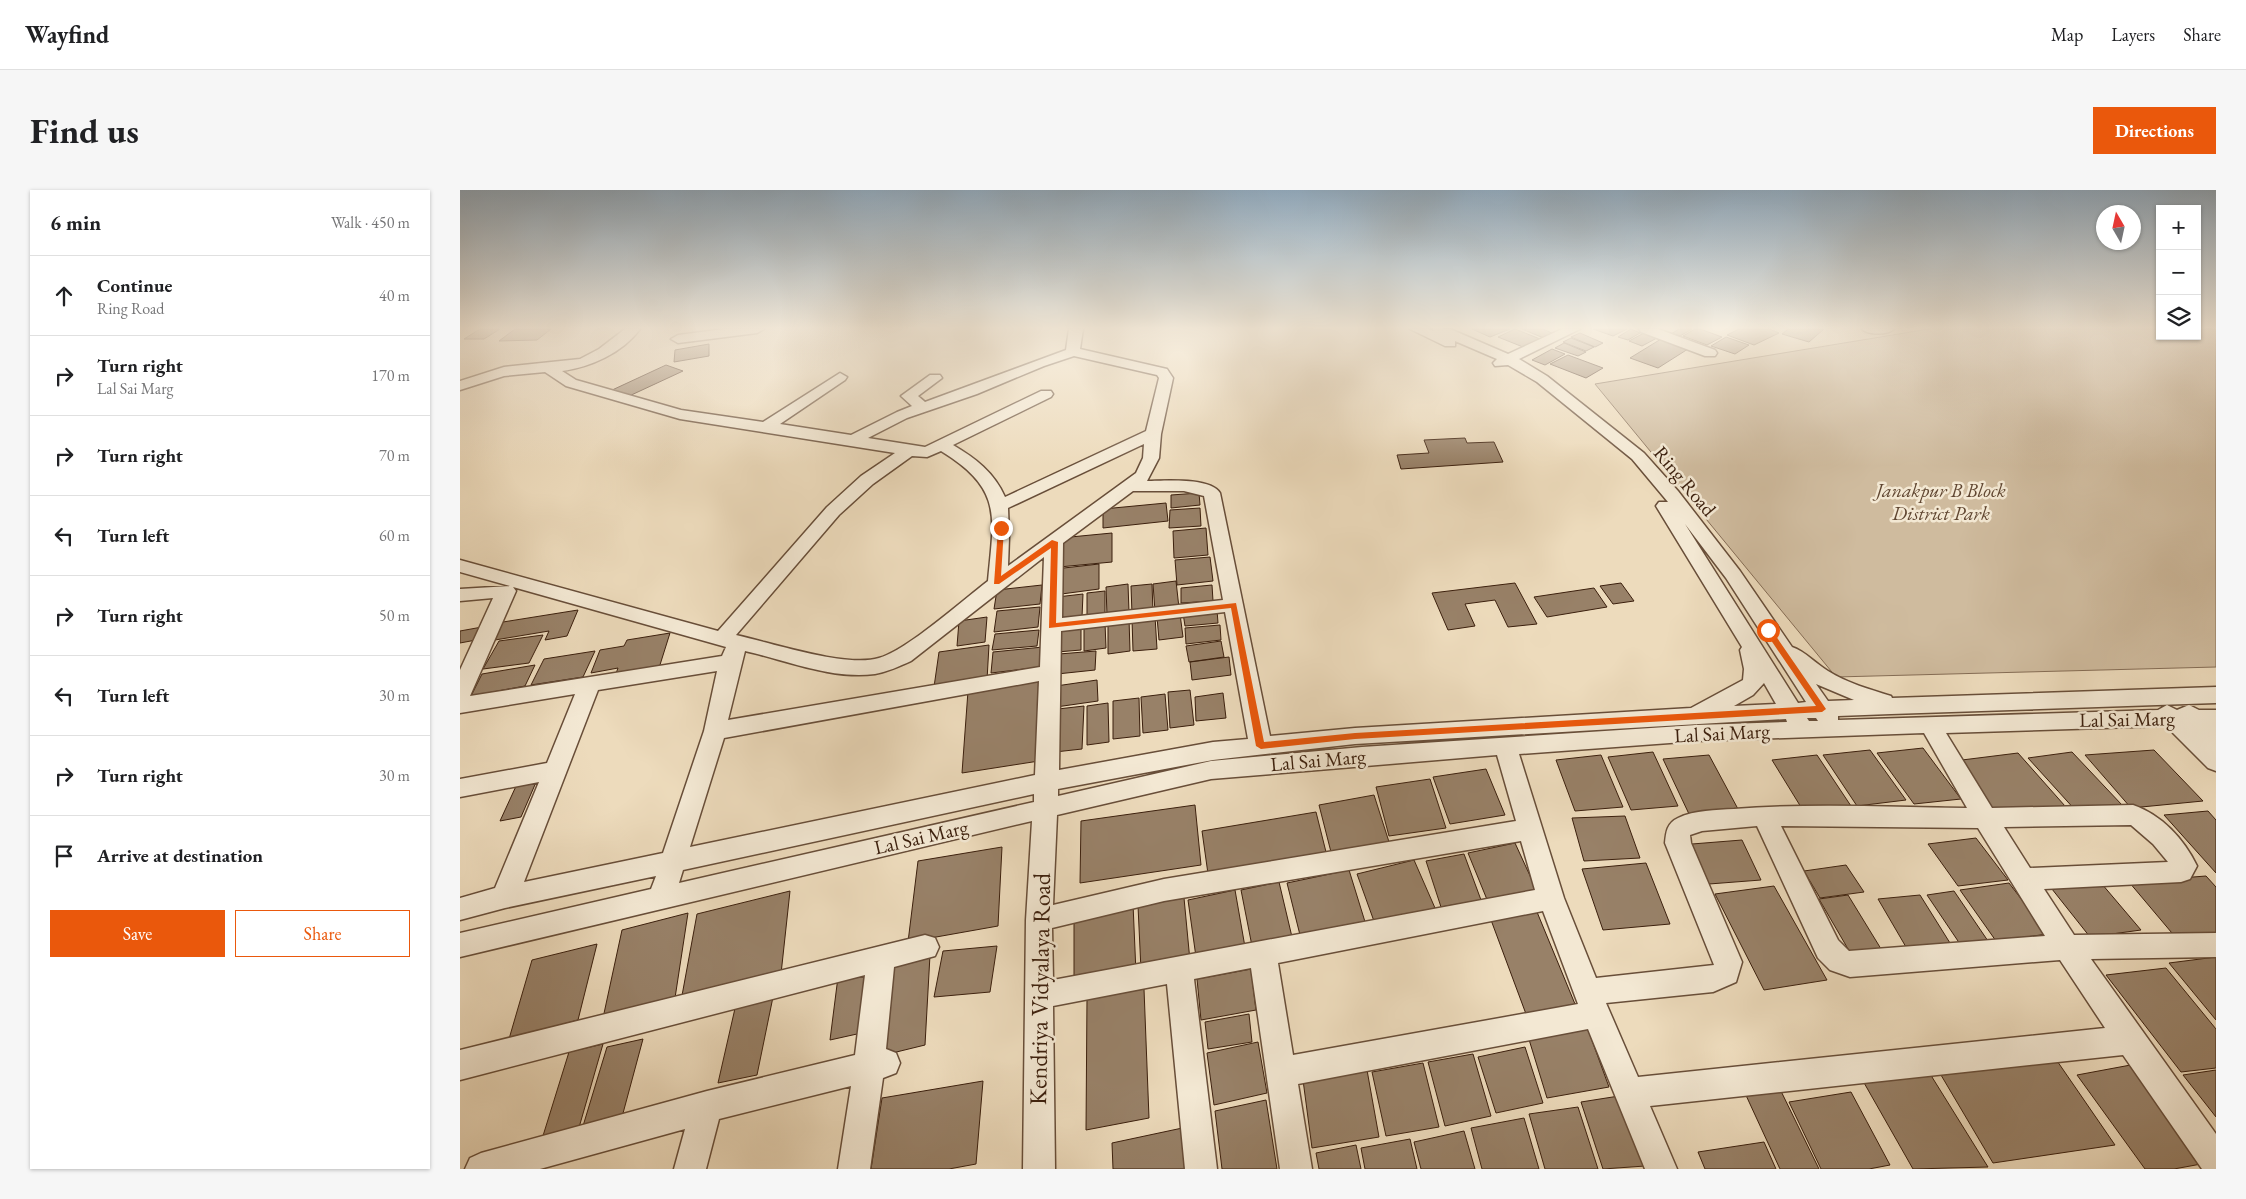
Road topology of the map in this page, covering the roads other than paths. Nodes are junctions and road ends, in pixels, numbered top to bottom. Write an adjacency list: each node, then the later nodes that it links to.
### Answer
1 (493, 375): 8 (street)
2 (560, 375): 11 (street)
3 (1011, 375): 10 (street)
4 (1164, 375): 12 (street)
5 (1532, 375): 17 (street, Ring Road)
6 (840, 377): 11 (street)
7 (935, 378): 10 (street)
8 (460, 386)
9 (1046, 394): 14 (street)
10 (924, 408): 13 (street)
11 (764, 428): 13 (street)
12 (1154, 434): 16 (street); 18 (street)
13 (853, 440): 15 (street)
14 (942, 445): 15 (street); 18 (street)
15 (909, 452): 28 (street)
16 (1131, 486): 19 (street); 24 (street)
17 (1667, 498): 26 (street, Ring Road); 27 (street, Ring Road)
18 (1001, 505): 21 (street)
19 (1054, 542): 21 (street); 25 (street, Kendriya Vidyalaya Road)
20 (460, 566): 22 (street)
21 (997, 583): 28 (street)
22 (512, 587): 23 (street); 28 (street); 31 (street)
23 (460, 595)
24 (1234, 605): 25 (street); 44 (street)
25 (1052, 626): 29 (street, Kendriya Vidyalaya Road)
26 (1768, 630): 35 (street, Ring Road); 36 (street)
27 (1747, 638): 37 (street); 40 (street, Ring Road)
28 (730, 648): 30 (street); 42 (street)
29 (1051, 672): 42 (street); 48 (street, Kendriya Vidyalaya Road)
30 (590, 684): 34 (street); 47 (street)
31 (460, 694)
32 (2216, 695): 33 (street, Lal Sai Marg)
33 (2164, 696): 36 (street, Lal Sai Marg); 38 (street); 39 (street)
34 (460, 705)
35 (1822, 709): 36 (street, Lal Sai Marg); 40 (street, Lal Sai Marg); 41 (street, Ring Road)
36 (1925, 715): 38 (street, Lal Sai Marg); 41 (street, Lal Sai Marg); 52 (street)
37 (1691, 716): 40 (street, Lal Sai Marg); 44 (street, Lal Sai Marg)
38 (2170, 718): 39 (street, Lal Sai Marg); 46 (street)
39 (2205, 718): 43 (street)
40 (1797, 720): 41 (street, Lal Sai Marg); 45 (street, Lal Sai Marg)
41 (1834, 729)
42 (715, 731): 54 (street)
43 (2216, 740)
44 (1261, 746): 48 (street, Lal Sai Marg)
45 (1506, 747): 50 (street, Lal Sai Marg); 53 (street)
46 (2216, 762)
47 (555, 770): 49 (street); 57 (street)
48 (1047, 782): 50 (street, Kendriya Vidyalaya Road); 54 (street, Lal Sai Marg)
49 (460, 788)
50 (1044, 809): 56 (street, Lal Sai Marg); 60 (street, Kendriya Vidyalaya Road)
51 (1764, 816): 52 (street); 64 (street); 69 (street)
52 (1985, 818): 55 (street); 55 (street)
53 (1531, 830): 58 (street); 60 (street)
54 (673, 861): 56 (street); 57 (street, Lal Sai Marg)
55 (2022, 879): 64 (street)
56 (662, 896): 61 (street, Lal Sai Marg)
57 (506, 897): 59 (street, Lal Sai Marg)
58 (1551, 898): 65 (street); 69 (street)
59 (460, 909)
60 (1039, 920): 68 (street, Kendriya Vidyalaya Road)
61 (460, 944)
62 (2216, 945): 64 (street)
63 (925, 947): 66 (street)
64 (2066, 947): 70 (street)
65 (1262, 952): 67 (street); 73 (street)
66 (881, 958): 71 (street); 72 (street)
67 (1179, 968): 68 (street); 82 (street)
68 (1039, 996): 81 (street, Kendriya Vidyalaya Road)
69 (1592, 1003): 73 (street); 74 (street)
70 (2128, 1040): 74 (street); 76 (street)
71 (460, 1065)
72 (877, 1065): 75 (street); 80 (street)
73 (1283, 1072): 83 (street)
74 (1630, 1093): 84 (street)
75 (707, 1107): 77 (street); 79 (street)
76 (2216, 1161)
77 (510, 1165): 78 (street)
78 (481, 1169)
79 (690, 1169)
80 (854, 1169)
81 (1039, 1169)
82 (1200, 1169)
83 (1296, 1169)
84 (1661, 1169)

